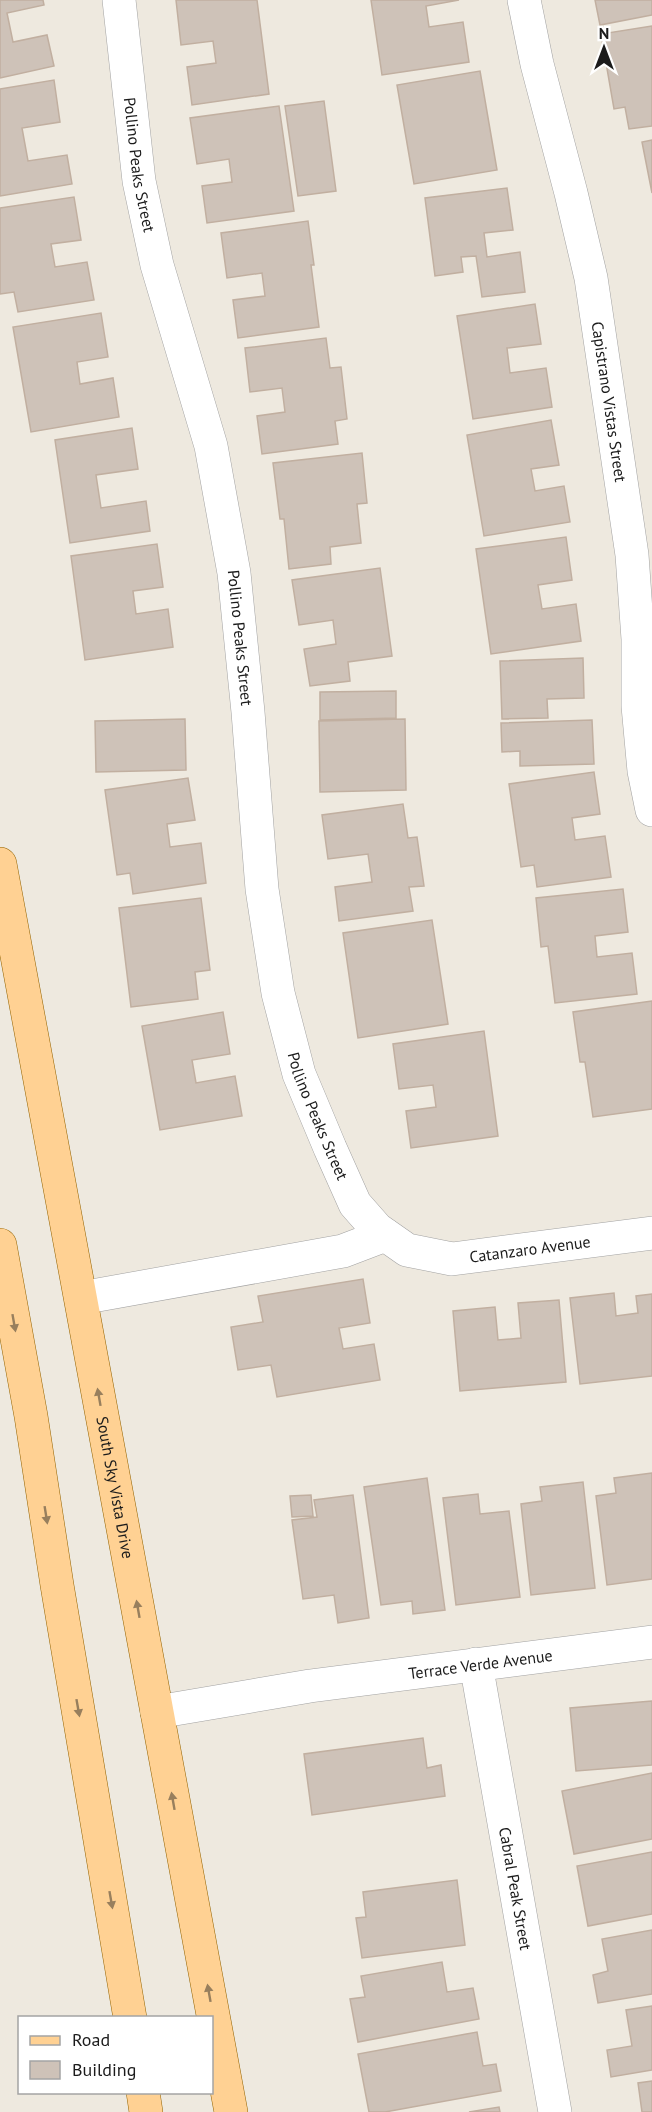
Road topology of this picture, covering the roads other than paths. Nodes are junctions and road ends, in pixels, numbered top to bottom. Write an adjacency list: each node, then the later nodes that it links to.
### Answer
1 (119, 0): 6 (street, Pollino Peaks Street)
2 (524, 0): 3 (street, Capistrano Vistas Street)
3 (652, 810)
4 (0, 864): 8 (main road, South Sky Vista Drive)
5 (652, 1233): 6 (street, Catanzaro Avenue)
6 (396, 1242): 8 (street)
7 (0, 1245): 12 (main road, one-way to 12)
8 (81, 1298): 11 (main road, South Sky Vista Drive, one-way to 8)
9 (652, 1642): 10 (street, Terrace Verde Avenue)
10 (476, 1664): 11 (street, Terrace Verde Avenue); 16 (street, Cabral Peak Street)
11 (157, 1712): 15 (main road, South Sky Vista Drive, one-way to 11)
12 (130, 2016)
13 (143, 2094): 14 (main road)
14 (147, 2112)
15 (231, 2112)
16 (555, 2112)

